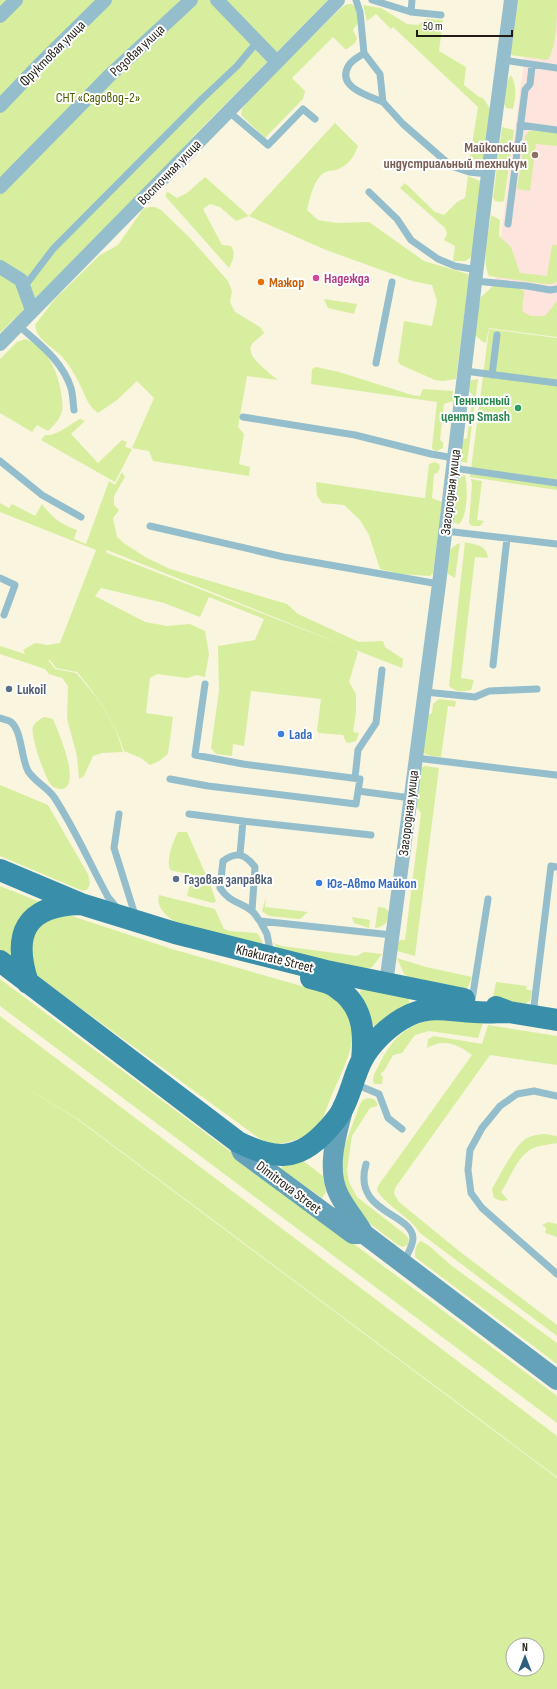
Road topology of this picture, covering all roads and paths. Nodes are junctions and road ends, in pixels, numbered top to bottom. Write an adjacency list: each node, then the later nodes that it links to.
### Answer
1 (16, 0): 12 (street)
2 (105, 0): 20 (street, Фруктовая улица)
3 (191, 0): 26 (street, Розовая улица)
4 (217, 0): 13 (street)
5 (338, 0): 16 (street, Восточная улица)
6 (356, 0): 14 (lane)
7 (372, 0): 10 (lane)
8 (412, 0): 10 (lane)
9 (511, 0): 15 (street, Загородная улица)
10 (411, 12): 11 (lane)
11 (441, 15)
12 (0, 16)
13 (257, 42): 16 (street); 31 (lane)
14 (364, 53): 19 (lane); 19 (lane)
15 (503, 60): 17 (lane); 25 (street, Загородная улица)
16 (277, 62): 21 (street, Восточная улица)
17 (532, 66): 18 (lane); 23 (lane)
18 (557, 68)
19 (383, 102): 25 (lane)
20 (0, 106)
21 (228, 111): 22 (lane); 34 (street, Восточная улица)
22 (315, 119)
23 (520, 125): 24 (lane); 28 (lane)
24 (557, 130)
25 (488, 174): 30 (street, Загородная улица)
26 (0, 187)
27 (369, 192): 30 (lane)
28 (508, 224)
29 (0, 267): 31 (street)
30 (476, 276): 33 (lane); 39 (street, Загородная улица)
31 (20, 280): 34 (street)
32 (392, 282): 38 (lane)
33 (557, 289)
34 (32, 310): 35 (street, Восточная улица)
35 (18, 325): 37 (street, Восточная улица); 42 (lane)
36 (497, 335): 40 (lane)
37 (0, 344)
38 (376, 363)
39 (465, 371): 40 (lane); 45 (street, Загородная улица)
40 (492, 374): 41 (lane)
41 (557, 383)
42 (74, 410)
43 (243, 417): 45 (lane)
44 (0, 462): 47 (lane)
45 (454, 463): 46 (lane); 49 (street, Загородная улица)
46 (557, 482)
47 (81, 517)
48 (150, 526): 53 (lane)
49 (445, 531): 50 (lane); 53 (street, Загородная улица)
50 (507, 538): 51 (lane); 55 (lane)
51 (557, 544)
52 (0, 578): 54 (lane)
53 (439, 584): 59 (street, Загородная улица)
54 (4, 615)
55 (493, 665)
56 (382, 670): 63 (lane)
57 (205, 684): 63 (lane)
58 (537, 689): 59 (lane)
59 (424, 692): 61 (street, Загородная улица)
60 (0, 718): 77 (lane)
61 (416, 758): 62 (lane); 66 (street, Загородная улица)
62 (556, 775)
63 (355, 778): 65 (lane)
64 (170, 779): 65 (lane)
65 (358, 791): 66 (lane)
66 (410, 798): 79 (street, Загородная улица)
67 (119, 814): 77 (lane)
68 (189, 814): 69 (lane)
69 (243, 821): 70 (lane); 71 (lane)
70 (371, 835)
71 (240, 854): 76 (lane); 76 (lane)
72 (557, 867): 86 (lane)
73 (0, 870): 75 (main road, Khakurate Street)
74 (488, 898): 84 (lane)
75 (81, 904): 77 (main road, Khakurate Street); 82 (main road)
76 (252, 910): 78 (lane)
77 (131, 920): 80 (main road, Khakurate Street)
78 (260, 921): 79 (lane); 80 (lane)
79 (392, 935): 83 (street, Загородная улица)
80 (274, 958): 83 (main road, Khakurate Street); 88 (main road)
81 (0, 961): 82 (main road, Dimitrova Street)
82 (28, 983): 93 (main road, Dimitrova Street)
83 (386, 984): 84 (main road, Khakurate Street)
84 (472, 1000): 85 (main road, Khakurate Street)
85 (509, 1012): 86 (main road, Khakurate Street); 88 (main road)
86 (532, 1016): 87 (main road, Khakurate Street)
87 (557, 1020)
88 (362, 1060): 89 (main road)
89 (353, 1083): 91 (main road); 92 (lane)
90 (557, 1096): 97 (lane)
91 (343, 1109): 93 (main road); 95 (main road)
92 (402, 1129)
93 (238, 1142): 95 (main road, Dimitrova Street)
94 (366, 1164): 96 (lane)
95 (364, 1234): 96 (main road, Dimitrova Street)
96 (403, 1264): 98 (main road, Dimitrova Street)
97 (557, 1274)
98 (557, 1380)

